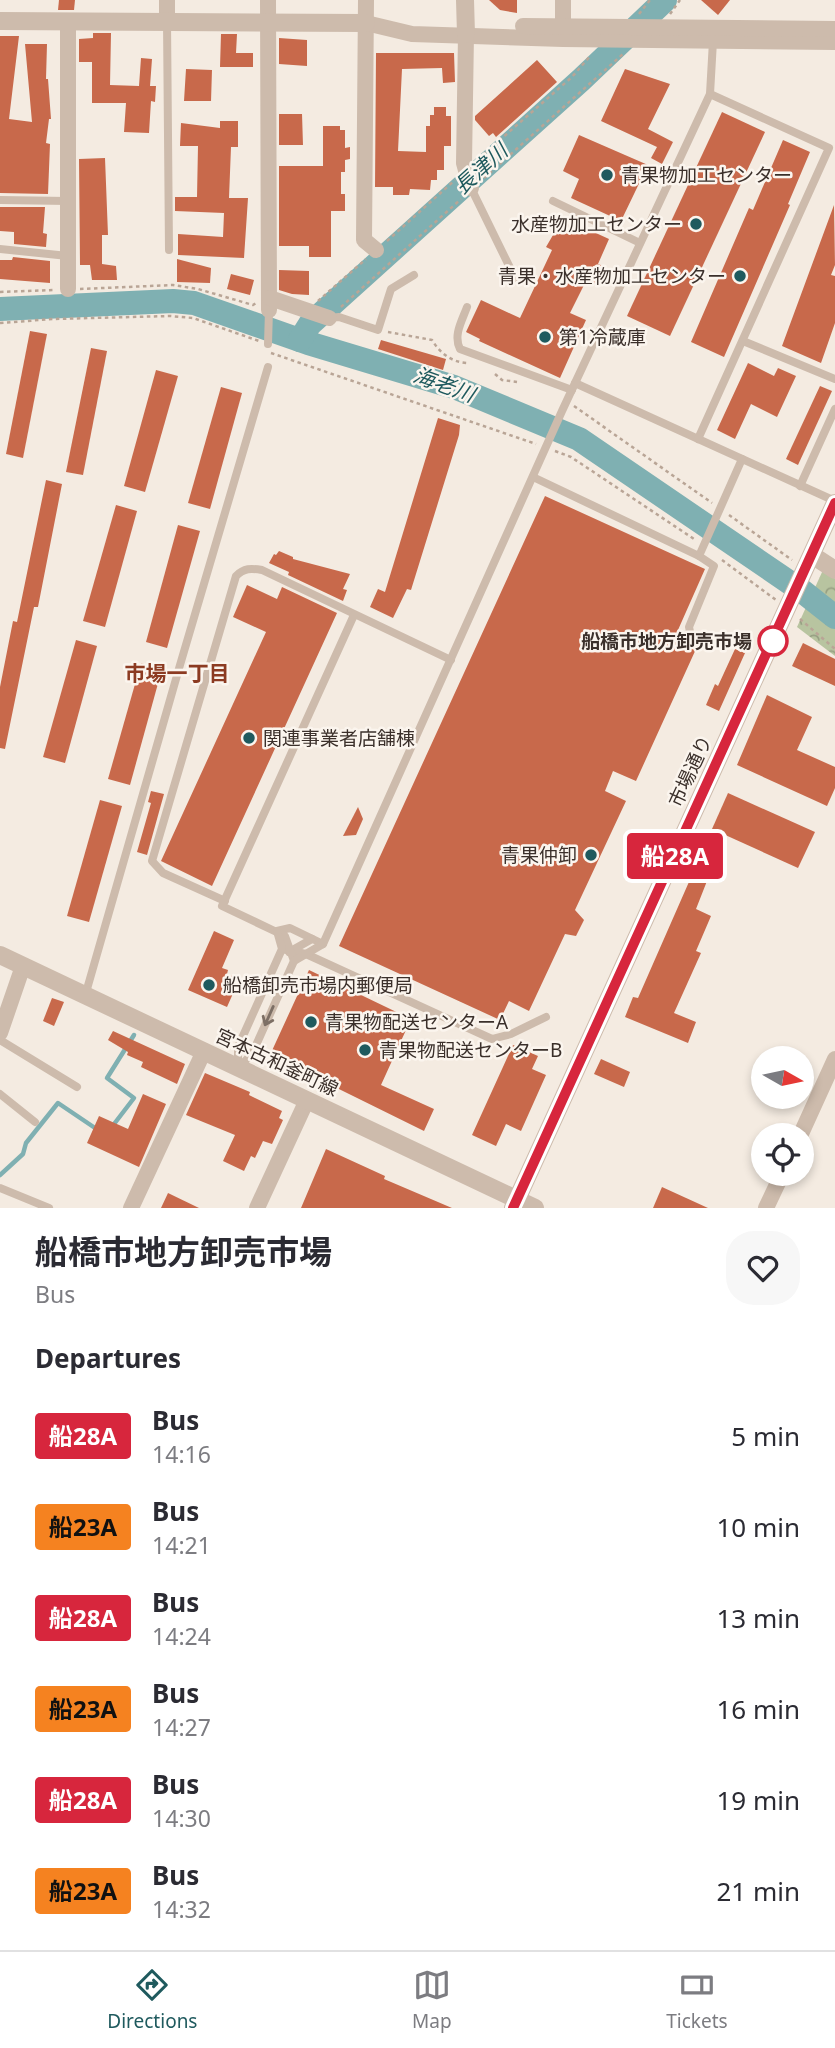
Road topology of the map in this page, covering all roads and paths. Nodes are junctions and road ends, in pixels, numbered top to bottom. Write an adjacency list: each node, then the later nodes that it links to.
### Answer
1 (167, 0): 10 (street)
2 (268, 0): 11 (street)
3 (366, 0): 12 (street)
4 (465, 0): 14 (street)
5 (563, 0): 13 (street)
6 (650, 0): 15 (path)
7 (680, 0): 16 (path)
8 (0, 21): 9 (street)
9 (68, 21): 10 (street); 24 (street)
10 (167, 21): 11 (street); 28 (lane)
11 (268, 21): 12 (street); 35 (street)
12 (366, 23): 14 (street); 29 (street)
13 (563, 27): 14 (street); 15 (street)
14 (466, 29): 15 (street); 22 (street)
15 (624, 29): 16 (street)
16 (658, 29): 17 (street); 18 (street)
17 (835, 29)
18 (713, 41): 19 (street); 20 (lane)
19 (835, 42)
20 (710, 94): 21 (lane); 26 (lane)
21 (832, 149): 40 (lane)
22 (469, 181): 32 (lane)
23 (0, 200): 24 (lane)
24 (68, 201): 30 (street)
25 (553, 201): 26 (lane)
26 (640, 243): 47 (lane)
27 (0, 249): 30 (lane)
28 (169, 250)
29 (376, 250)
30 (68, 256): 33 (street)
31 (414, 275): 37 (lane)
32 (514, 278)
33 (68, 289): 34 (path); 35 (path)
34 (0, 292)
35 (270, 304): 37 (street); 41 (lane)
36 (467, 307): 47 (lane)
37 (322, 317)
38 (0, 323): 41 (path)
39 (382, 334): 42 (path)
40 (743, 341): 45 (lane); 50 (lane)
41 (268, 344)
42 (470, 363)
43 (268, 367): 73 (lane)
44 (489, 368): 46 (path)
45 (835, 379)
46 (526, 383)
47 (574, 386): 48 (lane); 50 (lane)
48 (567, 401): 52 (lane); 55 (path)
49 (835, 409): 53 (lane)
50 (698, 439): 51 (lane)
51 (742, 459): 53 (lane); 55 (lane)
52 (533, 477): 56 (lane); 63 (lane)
53 (800, 486): 54 (lane)
54 (835, 502): 57 (street, 市場通り)
55 (719, 512): 56 (lane); 57 (path)
56 (699, 556): 61 (lane)
57 (807, 567): 58 (street); 59 (street, 市場通り)
58 (835, 570)
59 (789, 605): 62 (path); 87 (street, 市場通り)
60 (354, 615): 63 (lane); 64 (lane); 64 (lane)
61 (691, 636)
62 (835, 649)
63 (451, 660): 67 (lane)
64 (225, 901): 65 (lane)
65 (277, 931): 66 (lane); 68 (lane)
66 (312, 939): 67 (lane); 68 (lane)
67 (323, 944): 69 (lane)
68 (287, 950): 69 (lane); 71 (lane); 79 (lane)
69 (306, 954): 71 (lane); 74 (lane)
70 (0, 955): 72 (street, 宮本古和釜町線)
71 (294, 961): 79 (lane, one-way to 79)
72 (23, 966): 73 (street, 宮本古和釜町線); 75 (street)
73 (85, 996): 77 (street, 宮本古和釜町線)
74 (546, 1017)
75 (0, 1033)
76 (0, 1040): 80 (lane)
77 (204, 1051): 79 (street, 宮本古和釜町線); 89 (street)
78 (835, 1059): 84 (street)
79 (238, 1067): 82 (street, 宮本古和釜町線)
80 (77, 1087)
81 (0, 1094): 83 (lane)
82 (307, 1100): 87 (street, 宮本古和釜町線); 90 (street)
83 (35, 1122)
84 (806, 1123)
85 (776, 1186): 92 (street)
86 (0, 1188): 88 (lane)
87 (515, 1204): 91 (street, 宮本古和釜町線)
88 (49, 1208)
89 (131, 1208)
90 (257, 1208)
91 (535, 1208)
92 (766, 1208)

